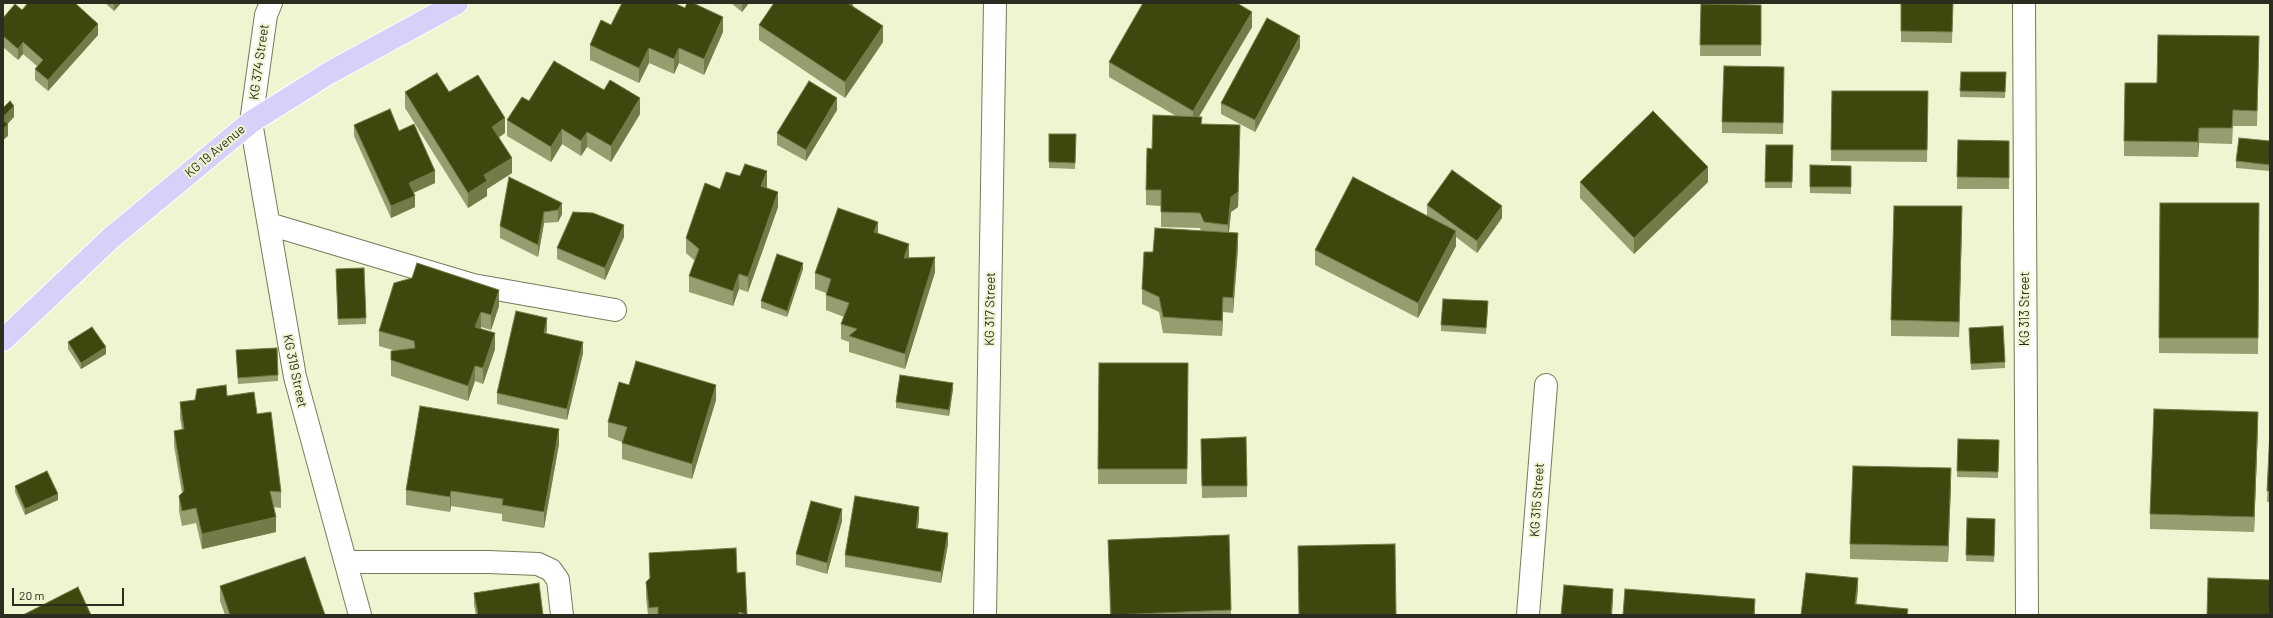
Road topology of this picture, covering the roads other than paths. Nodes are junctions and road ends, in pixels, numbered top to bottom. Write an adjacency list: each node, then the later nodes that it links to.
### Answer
1 (271, 3): 5 (street, KG 374 Street)
2 (457, 3): 5 (main road, KG 19 Avenue)
3 (995, 3): 13 (street, KG 317 Street)
4 (2024, 3): 15 (street, KG 313 Street)
5 (251, 122): 6 (street, KG 319 Street); 8 (main road, KG 19 Avenue)
6 (269, 224): 7 (street); 10 (street, KG 319 Street)
7 (615, 310)
8 (3, 340)
9 (1546, 385): 14 (street, KG 315 Street)
10 (346, 562): 11 (street, KG 319 Street); 12 (street)
11 (360, 615)
12 (562, 615)
13 (984, 615)
14 (1528, 615)
15 (2027, 615)

